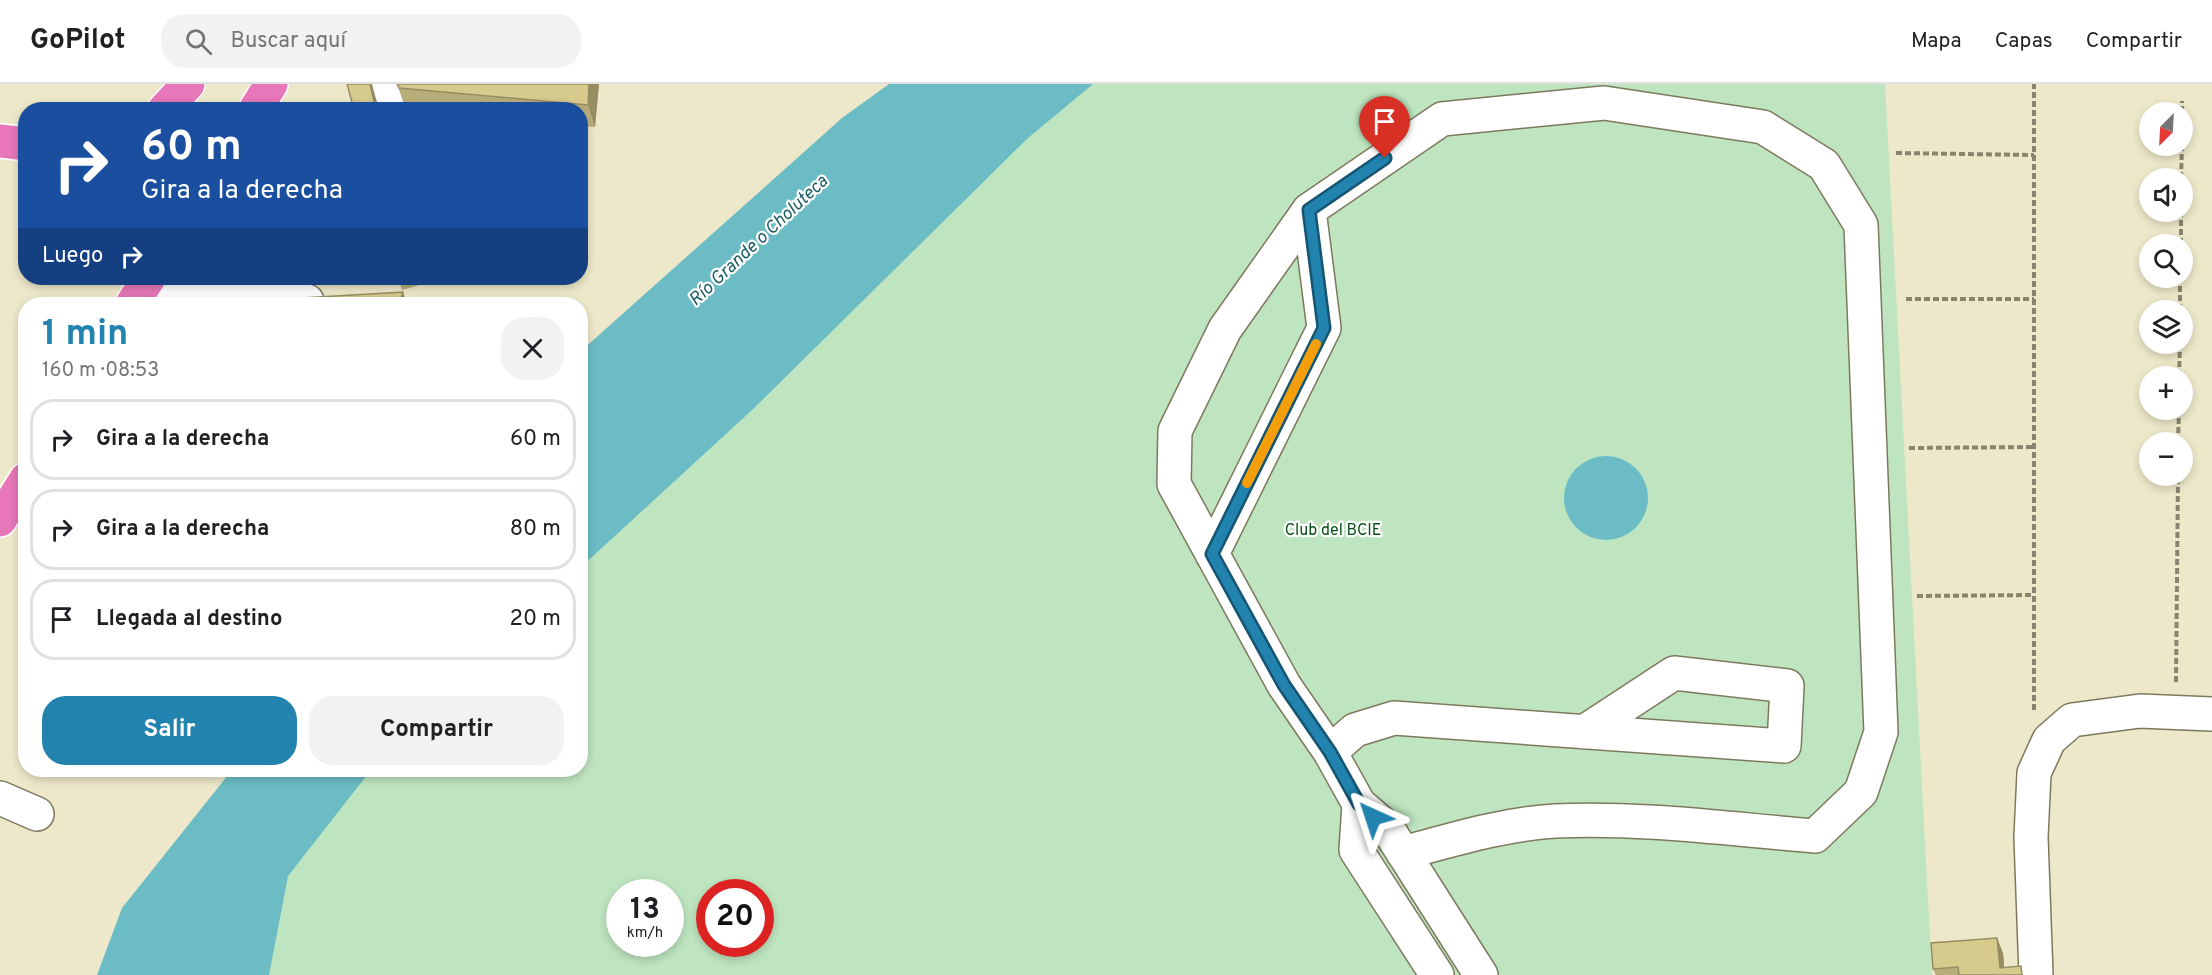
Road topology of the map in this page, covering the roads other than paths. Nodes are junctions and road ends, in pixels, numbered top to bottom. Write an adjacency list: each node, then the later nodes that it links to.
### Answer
1 (189, 84): 4 (highway)
2 (271, 84): 5 (highway)
3 (388, 84): 6 (street)
4 (172, 102)
5 (260, 102)
6 (394, 102)
7 (0, 141): 8 (highway)
8 (18, 143)
9 (1309, 210): 14 (street); 14 (street); 21 (street)
10 (139, 294): 11 (street)
11 (216, 297)
12 (18, 498): 13 (highway)
13 (11, 514)
14 (1212, 554): 17 (street)
15 (2212, 714): 24 (street)
16 (1584, 732): 16 (street); 17 (street)
17 (1330, 752): 19 (street)
18 (0, 798): 20 (street)
19 (1359, 804): 21 (street); 22 (street)
20 (37, 814)
21 (1403, 853): 23 (street)
22 (1437, 975)
23 (1481, 975)
24 (2036, 975)

